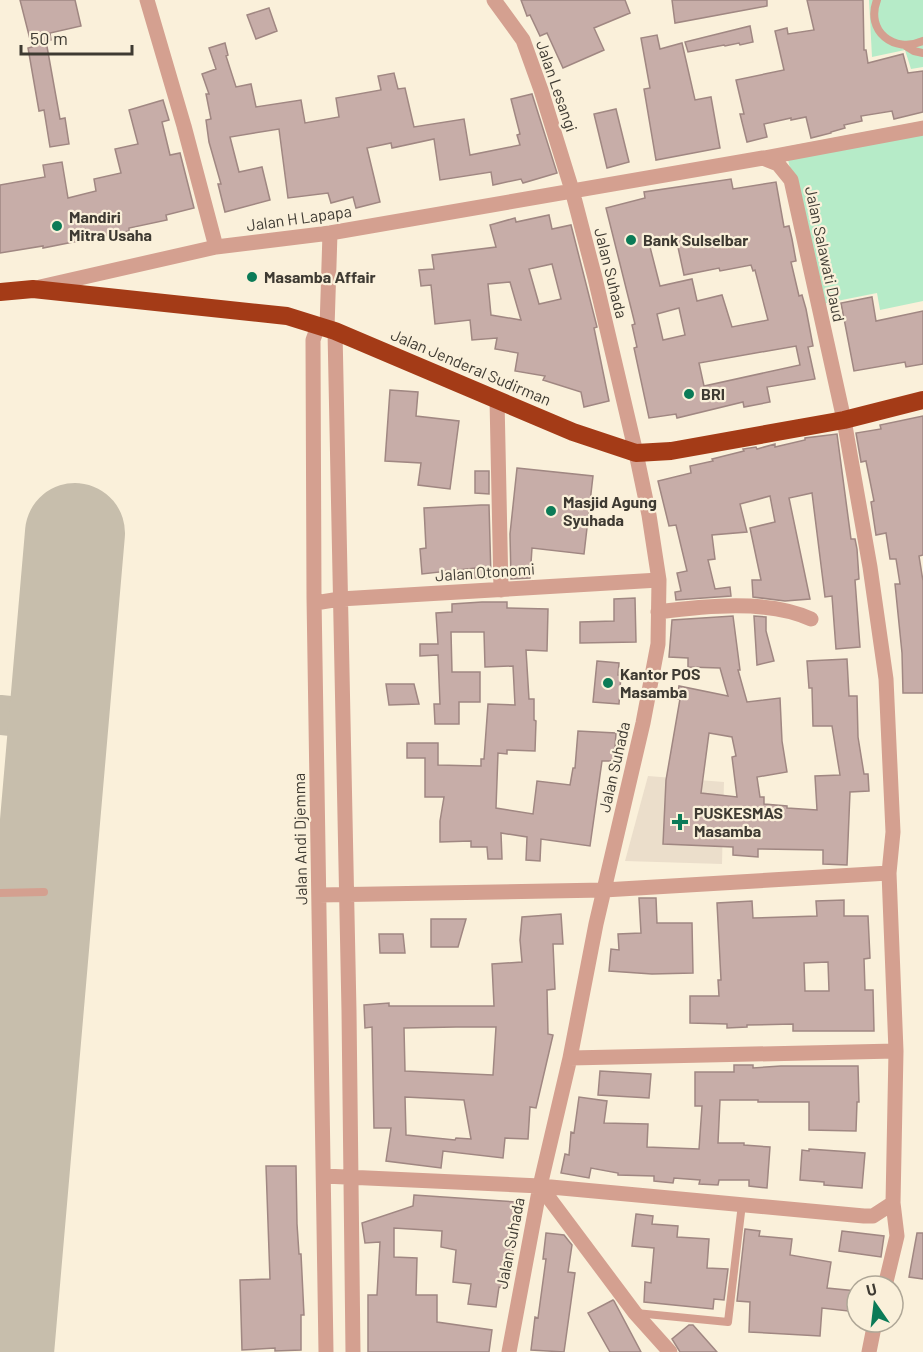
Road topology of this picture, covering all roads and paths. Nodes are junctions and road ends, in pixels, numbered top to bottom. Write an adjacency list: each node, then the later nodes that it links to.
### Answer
1 (147, 0): 11 (street)
2 (494, 0): 9 (street, Jalan Lesangi)
3 (877, 0): 5 (lane)
4 (923, 43): 5 (lane)
5 (906, 46): 6 (lane)
6 (923, 53)
7 (923, 128): 8 (street)
8 (763, 158): 9 (street); 17 (street, Jalan Salawati Daud)
9 (572, 190): 10 (street, Jalan H Lapapa); 18 (street, Jalan Suhada)
10 (330, 233): 11 (street, Jalan H Lapapa); 14 (street)
11 (216, 247): 12 (street, Jalan H Lapapa)
12 (33, 289): 13 (highway, Jalan Jenderal Sudirman); 14 (highway, Jalan Jenderal Sudirman)
13 (0, 292)
14 (327, 328): 15 (highway, Jalan Jenderal Sudirman); 21 (street); 22 (street, Jalan Andi Djemma)
15 (498, 399): 18 (highway, Jalan Jenderal Sudirman); 20 (street)
16 (923, 399): 17 (highway, Jalan Jenderal Sudirman)
17 (844, 420): 18 (highway, Jalan Jenderal Sudirman); 25 (street, Jalan Salawati Daud)
18 (636, 453): 19 (street, Jalan Suhada)
19 (659, 580): 20 (street, Jalan Otonomi); 23 (street, Jalan Suhada)
20 (501, 590): 21 (street, Jalan Otonomi)
21 (340, 599): 22 (street, Jalan Otonomi); 29 (street)
22 (315, 603): 30 (street, Jalan Andi Djemma)
23 (658, 612): 24 (street); 26 (street, Jalan Suhada)
24 (811, 619)
25 (889, 873): 26 (street); 31 (street, Jalan Salawati Daud)
26 (604, 890): 29 (street); 32 (street, Jalan Suhada)
27 (0, 892): 28 (lane)
28 (44, 892)
29 (346, 894): 30 (street); 34 (street)
30 (319, 895): 33 (street, Jalan Andi Djemma)
31 (896, 1051): 32 (street); 36 (street, Jalan Salawati Daud)
32 (570, 1058): 35 (street, Jalan Suhada)
33 (324, 1176): 34 (street); 41 (street, Jalan Andi Djemma)
34 (350, 1176): 35 (street); 42 (street)
35 (540, 1186): 37 (street); 39 (street); 43 (street, Jalan Suhada)
36 (893, 1203): 37 (street); 38 (street, Jalan Salawati Daud)
37 (742, 1204): 39 (lane)
38 (888, 1274)
39 (635, 1313): 44 (street)
40 (873, 1334): 45 (street)
41 (326, 1352)
42 (352, 1352)
43 (509, 1352)
44 (670, 1352)
45 (869, 1352)

